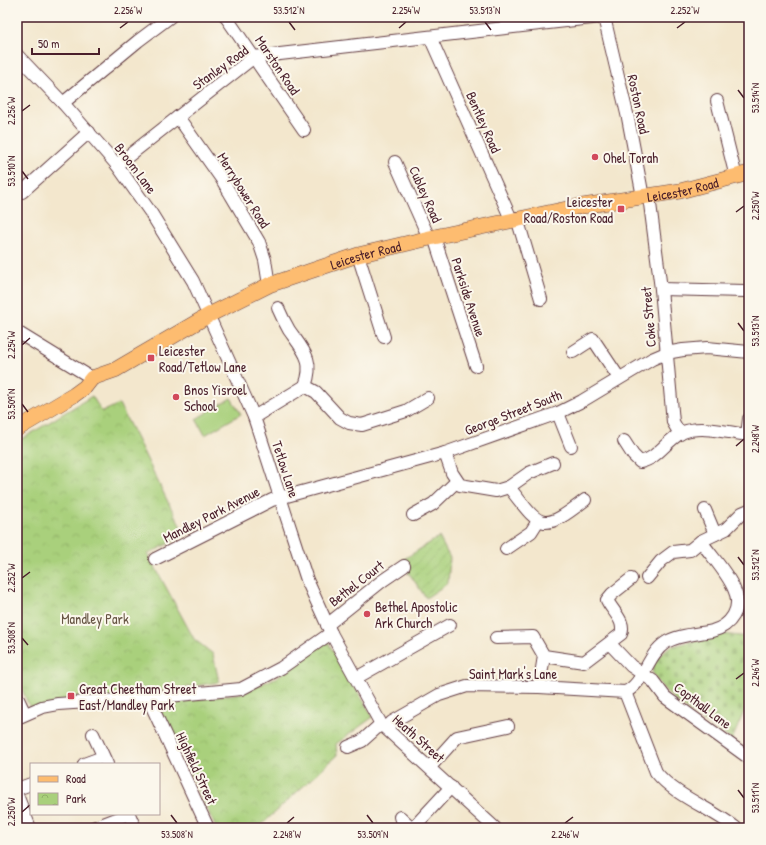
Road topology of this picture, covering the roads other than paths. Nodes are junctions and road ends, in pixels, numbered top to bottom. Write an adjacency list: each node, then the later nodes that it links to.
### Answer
1 (170, 17): 9 (street)
2 (226, 17): 7 (street, Marston Road)
3 (601, 17): 5 (street, Stanley Road)
4 (604, 17): 17 (street, Roston Road)
5 (430, 37): 7 (street, Stanley Road); 18 (street, Bentley Road)
6 (17, 55): 9 (street, Broom Lane)
7 (254, 57): 10 (street, Stanley Road); 11 (street, Marston Road)
8 (717, 101): 15 (street)
9 (63, 103): 12 (street, Broom Lane)
10 (178, 117): 14 (street, Stanley Road); 21 (street, Merrybower Road)
11 (304, 130)
12 (89, 132): 14 (street, Broom Lane); 16 (street)
13 (395, 162): 19 (street, Cubley Road)
14 (116, 165): 26 (street, Broom Lane)
15 (742, 175): 17 (main road, Leicester Road)
16 (22, 192)
17 (646, 197): 18 (main road, Leicester Road); 22 (street, Coke Street)
18 (514, 219): 19 (main road, Leicester Road); 24 (street, Bentley Road)
19 (432, 237): 20 (main road, Leicester Road); 32 (street, Parkside Avenue)
20 (358, 255): 21 (main road, Leicester Road); 28 (street)
21 (269, 286): 26 (main road, Leicester Road)
22 (661, 289): 23 (street); 31 (street, Coke Street)
23 (745, 291)
24 (541, 299)
25 (278, 308): 35 (street)
26 (209, 314): 33 (main road, Leicester Road); 38 (street, Tetlow Lane)
27 (17, 332): 33 (street)
28 (384, 337)
29 (573, 352): 34 (street)
30 (749, 352): 31 (street, George Street South)
31 (666, 353): 34 (street, George Street South); 41 (street, Coke Street)
32 (476, 366)
33 (92, 378): 40 (main road, Leicester Road)
34 (619, 378): 37 (street, George Street South)
35 (305, 386): 36 (street); 38 (street)
36 (428, 398)
37 (558, 413): 44 (street); 45 (street, George Street South)
38 (254, 416): 49 (street, Tetlow Lane)
39 (749, 419): 42 (street)
40 (17, 430)
41 (680, 434): 42 (street); 43 (street)
42 (748, 435)
43 (624, 441)
44 (571, 446)
45 (445, 453): 47 (street); 49 (street, George Street South)
46 (553, 464): 48 (street)
47 (456, 482): 48 (street); 53 (street)
48 (509, 487): 54 (street)
49 (280, 497): 58 (street, Mandley Park Avenue); 63 (street, Tetlow Lane)
50 (585, 500): 54 (street)
51 (705, 510): 55 (street)
52 (749, 510): 55 (street)
53 (413, 515)
54 (538, 521): 57 (street)
55 (715, 534): 56 (street)
56 (701, 541): 60 (street); 67 (street)
57 (506, 549)
58 (155, 559)
59 (404, 566): 63 (street, Bethel Court)
60 (647, 578)
61 (631, 579): 65 (street)
62 (450, 625): 68 (street)
63 (329, 629): 68 (street, Heath Street); 72 (street, Bethel Court)
64 (496, 638): 66 (street)
65 (610, 644): 66 (street); 67 (street, Copthall Lane)
66 (544, 656): 69 (street)
67 (642, 673): 70 (street); 78 (street, Copthall Lane)
68 (356, 678): 74 (street, Heath Street)
69 (538, 687): 70 (street, Saint Mark's Lane); 74 (street, Saint Mark's Lane)
70 (625, 692): 90 (street)
71 (17, 697): 73 (street)
72 (148, 698): 73 (street, Bethel Court); 95 (street, Highfield Street)
73 (21, 716)
74 (383, 726): 77 (street, Saint Mark's Lane); 81 (street, Heath Street)
75 (508, 726): 81 (street)
76 (93, 734): 79 (street)
77 (348, 747)
78 (749, 758)
79 (105, 760): 80 (street)
80 (89, 763)
81 (430, 767): 83 (street, Heath Street)
82 (30, 784): 84 (street)
83 (451, 787): 91 (street); 96 (street, Heath Street)
84 (17, 789)
85 (17, 795): 86 (street)
86 (20, 811): 92 (street)
87 (126, 815): 93 (street)
88 (129, 815): 94 (street)
89 (400, 817): 91 (street)
90 (730, 826)
91 (416, 827)
92 (30, 828)
93 (93, 828)
94 (135, 828)
95 (208, 828)
96 (495, 828)

